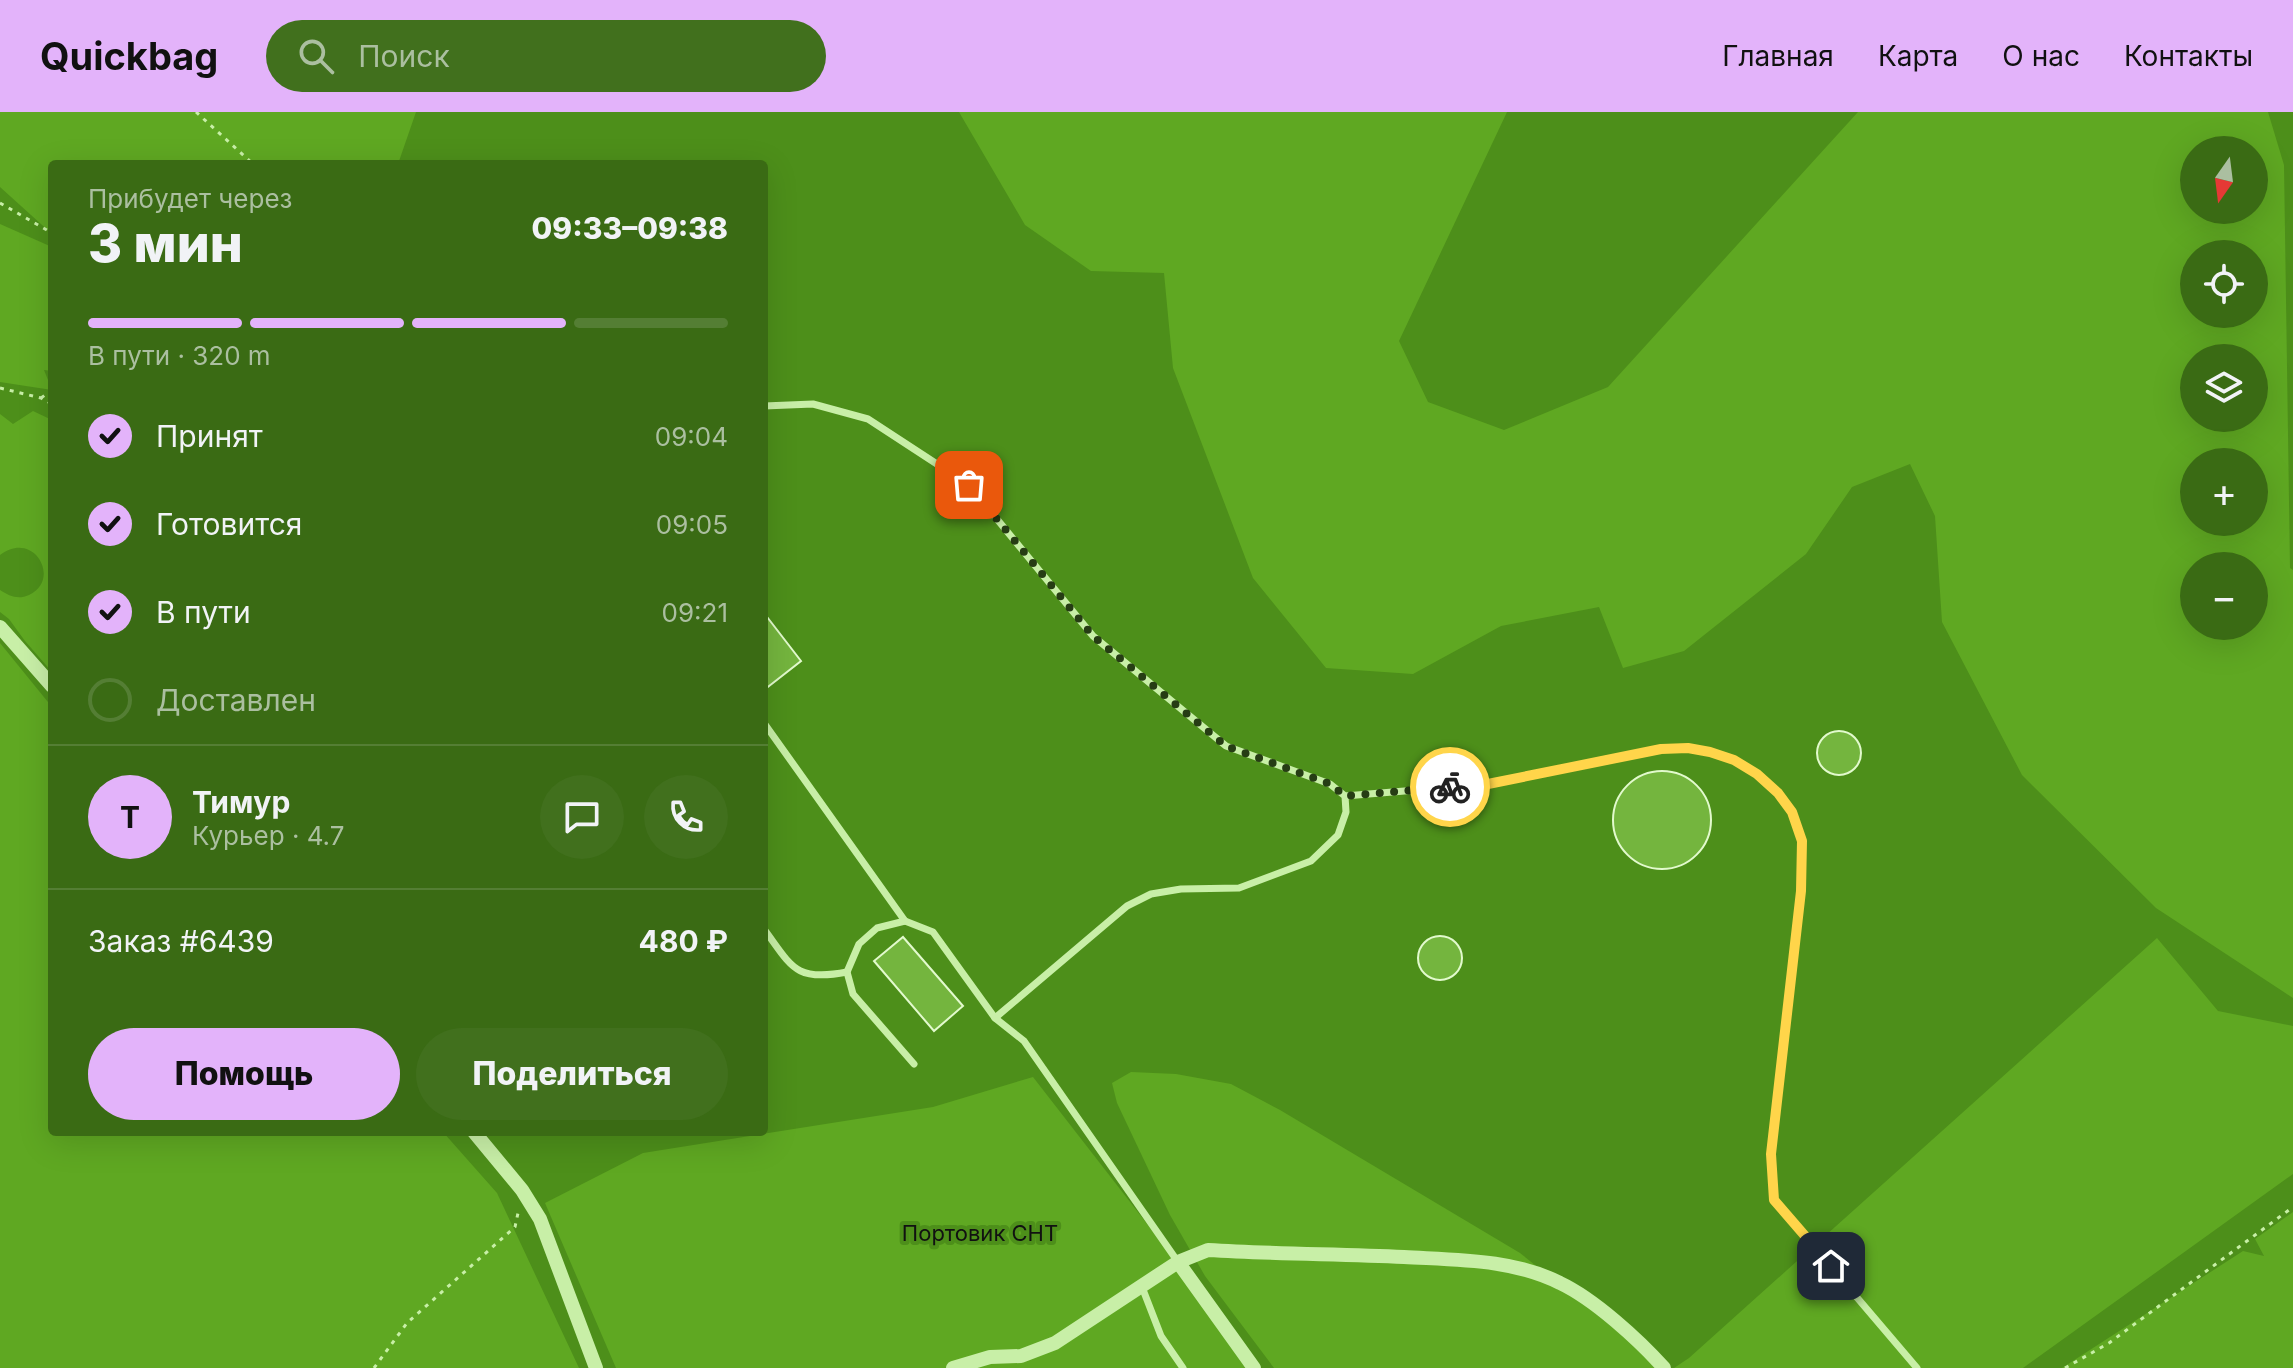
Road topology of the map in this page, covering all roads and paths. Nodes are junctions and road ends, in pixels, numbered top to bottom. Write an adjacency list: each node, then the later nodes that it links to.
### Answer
1 (196, 112): 2 (path)
2 (249, 160)
3 (0, 203): 4 (path)
4 (48, 231)
5 (0, 388): 7 (path)
6 (48, 393): 7 (path)
7 (41, 398): 8 (path)
8 (48, 402)
9 (768, 406): 13 (lane)
10 (0, 627): 11 (street)
11 (48, 681)
12 (768, 729): 14 (lane)
13 (1345, 796): 17 (lane); 30 (lane)
14 (905, 921): 16 (lane); 17 (lane)
15 (768, 934): 16 (lane)
16 (847, 972): 18 (lane)
17 (995, 1018): 22 (lane)
18 (914, 1064)
19 (477, 1136): 20 (street)
20 (522, 1190): 24 (path); 25 (street)
21 (2293, 1207): 31 (path)
22 (1178, 1262): 23 (street); 28 (street); 29 (street)
23 (1142, 1287): 26 (street); 27 (lane)
24 (374, 1368)
25 (596, 1368)
26 (953, 1368)
27 (1183, 1368)
28 (1254, 1368)
29 (1664, 1368)
30 (1917, 1368)
31 (2065, 1368)

